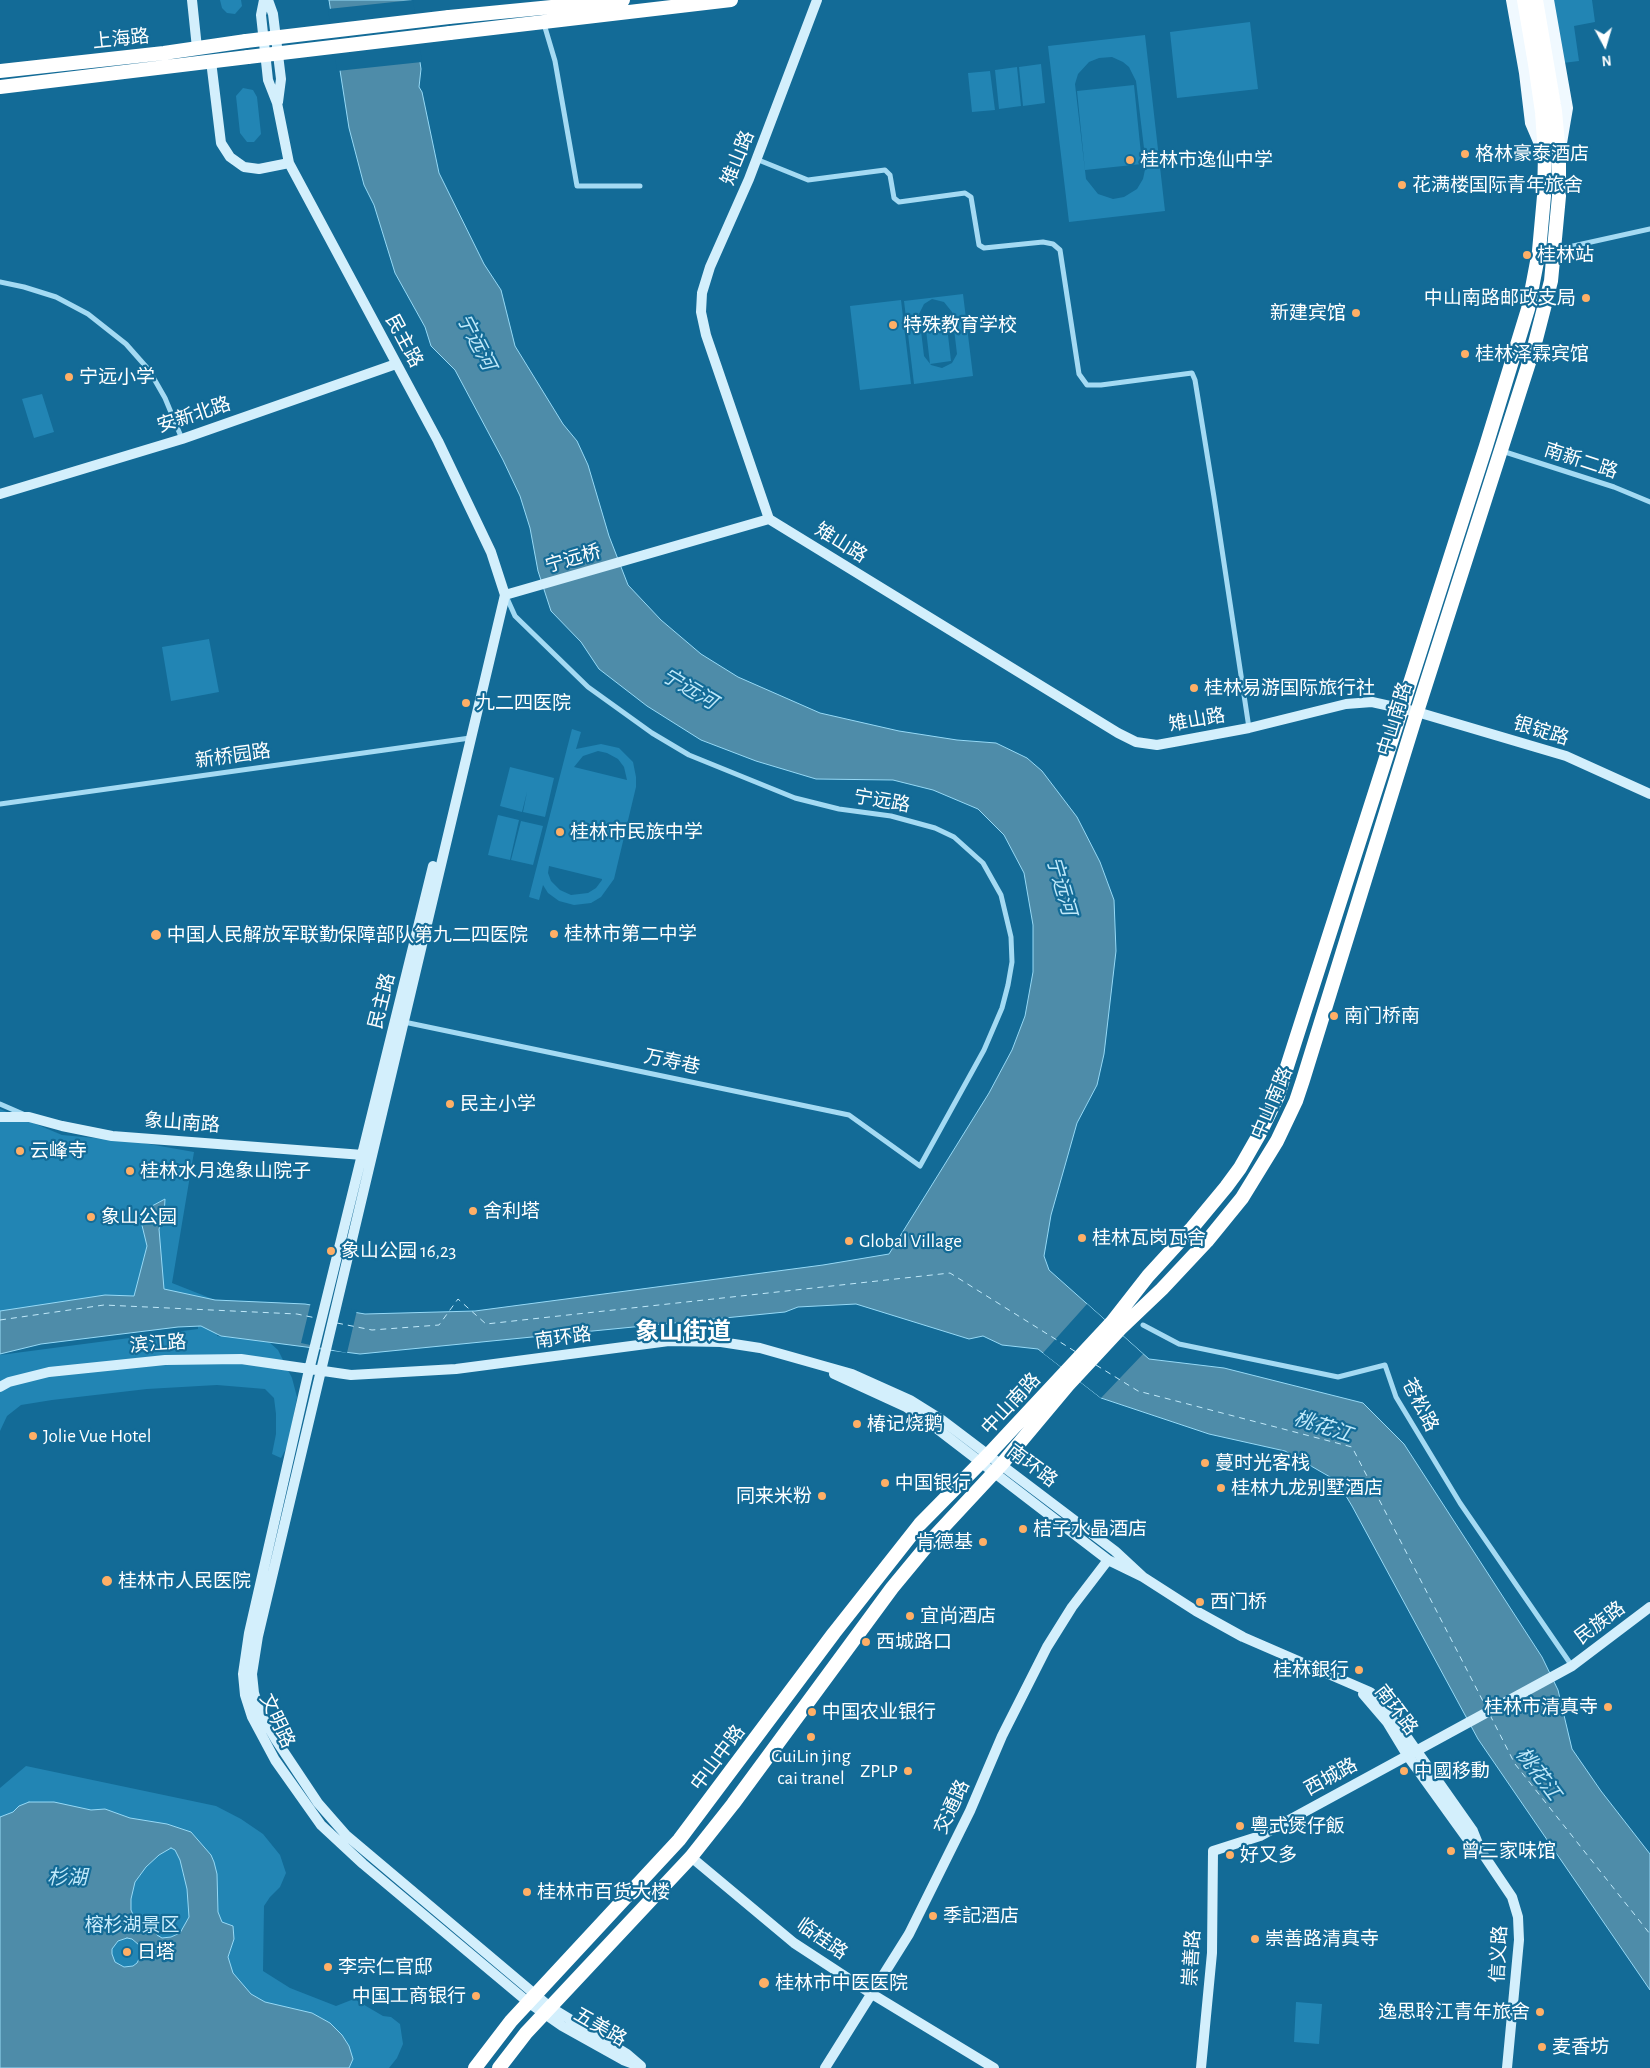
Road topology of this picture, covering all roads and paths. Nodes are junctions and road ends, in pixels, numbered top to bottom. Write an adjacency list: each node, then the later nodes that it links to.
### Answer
1 (192, 0): 12 (street)
2 (264, 0): 17 (street)
3 (268, 0): 17 (street)
4 (623, 0): 12 (highway, 上海路, bridge)
5 (731, 0): 11 (highway)
6 (817, 0): 19 (street, 雉山路)
7 (1512, 0): 18 (main road)
8 (1524, 0): 14 (highway)
9 (1536, 0): 14 (highway)
10 (1548, 0): 18 (main road)
11 (544, 23): 13 (highway, bridge); 21 (street)
12 (197, 48): 15 (highway, 上海路)
13 (211, 61): 16 (highway, 上海路); 20 (street)
14 (1541, 63): 18 (highway, 中山南路)
15 (0, 71)
16 (0, 87)
17 (277, 103): 20 (street, 民主路)
18 (1552, 155): 23 (highway, 中山南路); 32 (highway, 中山南路)
19 (756, 159): 30 (street, 雉山路); 34 (street)
20 (289, 164): 25 (street, 民主路)
21 (640, 186)
22 (1650, 229): 23 (street)
23 (1554, 250): 27 (highway, 中山南路)
24 (0, 282): 26 (street)
25 (396, 364): 26 (street, 安新北路); 31 (street, 民主路)
26 (182, 439): 28 (street, 安新北路)
27 (1501, 450): 29 (street, 南新二路); 33 (highway, 中山南路)
28 (0, 494)
29 (1650, 502)
30 (769, 519): 31 (street, 宁远桥); 34 (street, 雉山路)
31 (505, 595): 35 (street, 民主路); 43 (street, 宁远路)
32 (1402, 708): 33 (street, 雉山路); 34 (street, 雉山路); 45 (highway, 中山南路)
33 (1417, 712): 36 (street, 银锭路); 45 (highway, 中山南路)
34 (1249, 728)
35 (467, 738): 37 (street, 新桥园路); 38 (street, 民主路); 42 (street, 民主路)
36 (1650, 794)
37 (0, 804)
38 (404, 1022): 43 (street, 万寿巷); 47 (street, 民主路)
39 (0, 1104): 41 (street)
40 (0, 1117): 41 (street, 象山南路)
41 (29, 1117): 42 (street, 象山南路)
42 (363, 1154): 46 (street, 民主路)
43 (920, 1166)
44 (1143, 1325): 57 (street, 苍松路)
45 (1116, 1326): 50 (highway)
46 (314, 1352): 48 (street, 文明路)
47 (325, 1354): 49 (street, 文明路)
48 (309, 1370): 49 (street, 滨江路); 51 (street, 滨江路); 63 (street, 文明路)
49 (321, 1372): 52 (street, 南环路); 63 (street, 文明路)
50 (1065, 1381): 52 (highway, 中山南路); 53 (highway, 中山南路)
51 (0, 1387)
52 (984, 1459): 53 (street, 南环路); 63 (highway, 中山中路)
53 (997, 1469): 54 (street, 南环路); 55 (street, 南环路); 61 (highway, 中山中路)
54 (1108, 1560): 55 (street, 南环路); 62 (street, 交通路)
55 (1143, 1577): 58 (street, 南环路)
56 (1650, 1607): 57 (street, 民族路)
57 (1572, 1666): 58 (street, 西城路)
58 (1412, 1753): 59 (street, 西城路); 60 (street, 南环路)
59 (1213, 1851): 70 (street, 崇善路)
60 (1482, 1851): 71 (street, 信义路)
61 (691, 1856): 62 (street, 临桂路); 64 (highway, 中山中路)
62 (872, 1994): 68 (street, 交通路); 69 (street, 临桂路)
63 (532, 1999): 64 (street, 五美路); 66 (highway, 中山中路)
64 (547, 2010): 65 (street, 五美路); 67 (highway, 中山中路)
65 (642, 2067)
66 (475, 2068)
67 (499, 2068)
68 (825, 2068)
69 (994, 2068)
70 (1201, 2068)
71 (1507, 2068)

